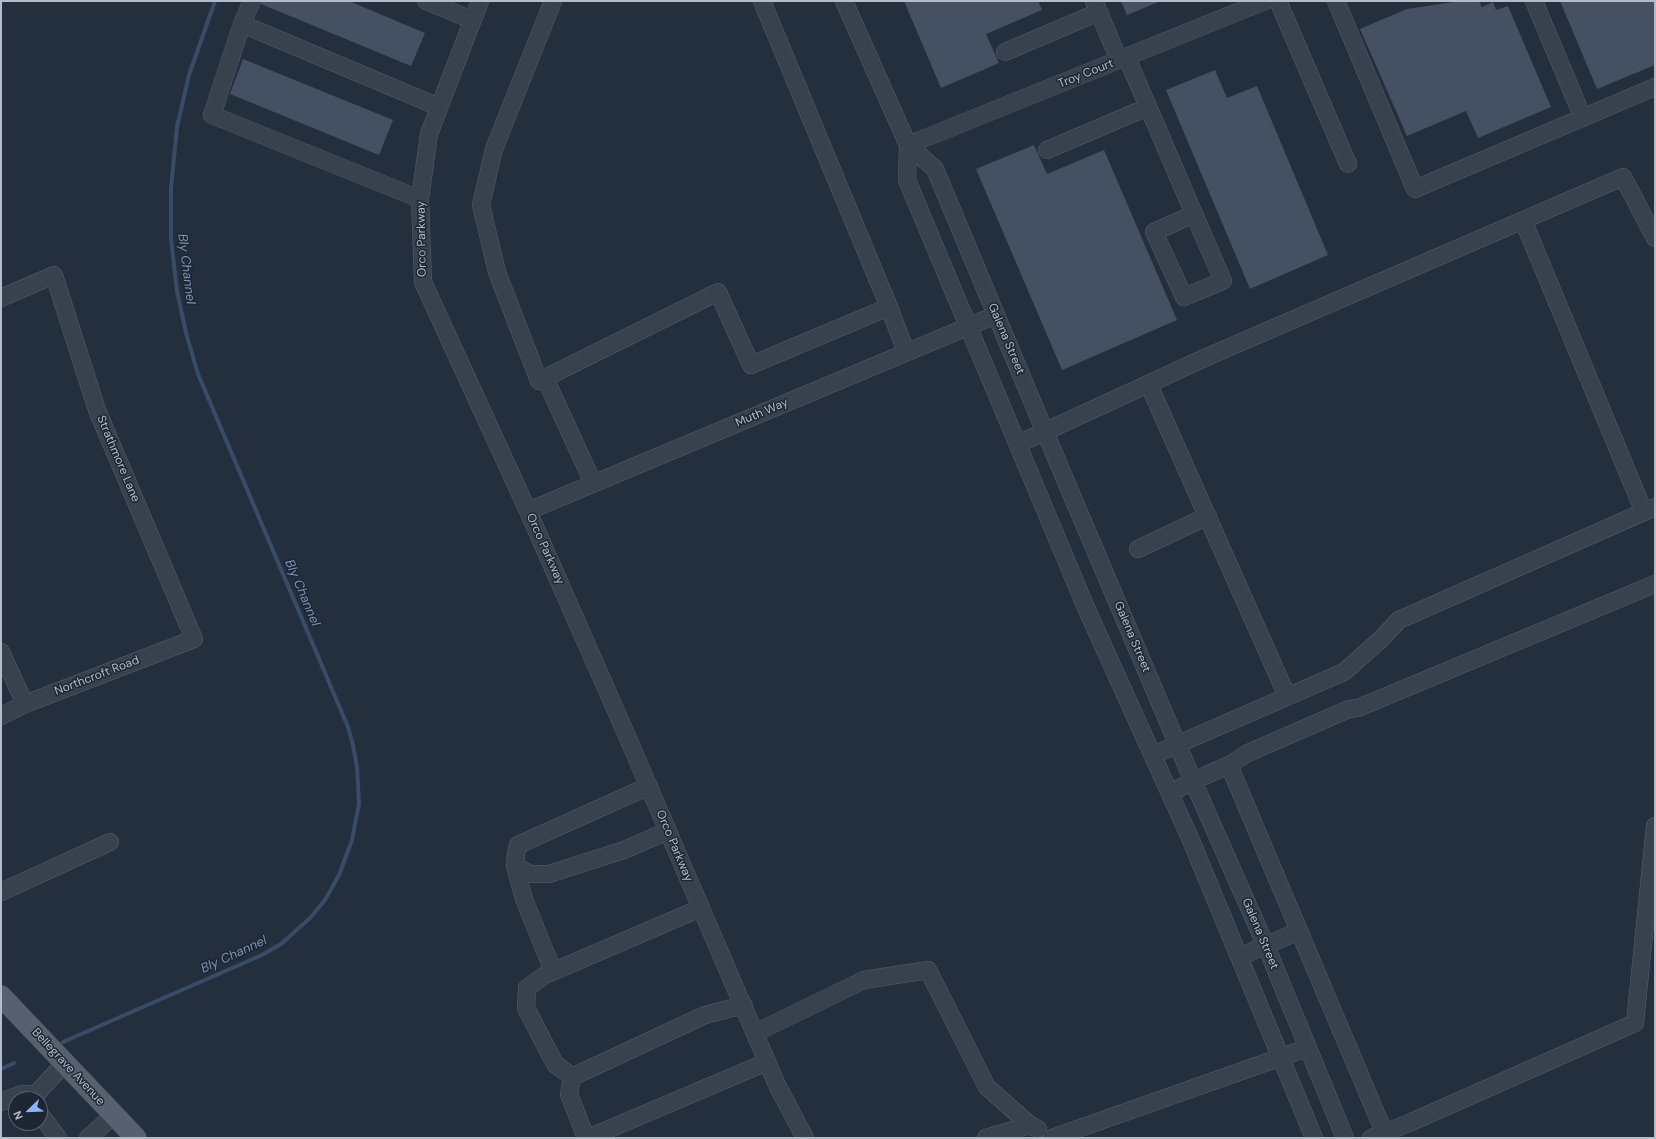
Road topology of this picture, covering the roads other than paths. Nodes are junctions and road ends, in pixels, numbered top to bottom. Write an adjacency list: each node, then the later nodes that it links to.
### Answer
1 (252, 1): 13 (street)
2 (426, 1): 12 (street)
3 (480, 1): 12 (street, Orco Parkway)
4 (553, 1): 32 (street)
5 (762, 1): 28 (street)
6 (844, 1): 20 (street, Galena Street)
7 (1265, 1): 15 (street, Troy Court)
8 (1278, 1): 22 (street)
9 (1336, 1): 19 (street)
10 (1534, 1): 19 (street)
11 (1096, 7): 14 (street); 15 (street)
12 (472, 20): 17 (street, Orco Parkway)
13 (242, 24): 17 (street); 23 (street)
14 (1005, 52)
15 (1123, 59): 18 (street); 20 (street, Troy Court)
16 (1655, 87): 19 (street)
17 (439, 107): 23 (street, Orco Parkway)
18 (1148, 107): 21 (street); 24 (street)
19 (1583, 118)
20 (908, 145): 29 (street, Galena Street); 30 (street, Galena Street)
21 (1047, 150)
22 (1348, 164)
23 (420, 199): 38 (street, Orco Parkway)
24 (1194, 214): 24 (street)
25 (1523, 220): 26 (street); 33 (street); 37 (street)
26 (1655, 238)
27 (1, 298): 42 (street, Strathmore Lane)
28 (889, 307): 31 (street); 32 (street)
29 (996, 315): 30 (street, Muth Way); 34 (street, Galena Street)
30 (969, 326): 31 (street, Muth Way); 35 (street, Galena Street)
31 (906, 352): 36 (street, Muth Way)
32 (545, 378): 36 (street)
33 (1149, 384): 34 (street); 39 (street)
34 (1045, 432): 35 (street); 47 (street, Galena Street)
35 (1018, 444): 48 (street, Galena Street)
36 (593, 484): 38 (street, Muth Way)
37 (1650, 509): 44 (street)
38 (528, 510): 51 (street, Orco Parkway)
39 (1208, 516): 40 (street); 44 (street)
40 (1138, 549)
41 (1655, 584): 49 (street)
42 (194, 639): 45 (street, Northcroft Road)
43 (1, 652): 45 (street)
44 (1287, 696): 47 (street)
45 (25, 704): 46 (street, Northcroft Road)
46 (1, 716)
47 (1178, 744): 48 (street); 50 (street, Galena Street)
48 (1153, 755): 52 (street, Galena Street)
49 (1229, 765): 50 (street); 59 (street)
50 (1193, 781): 52 (street); 60 (street, Galena Street)
51 (649, 786): 54 (street, Orco Parkway); 56 (street)
52 (1170, 793): 61 (street, Galena Street)
53 (1655, 826): 75 (street)
54 (668, 831): 56 (street); 58 (street, Orco Parkway)
55 (110, 842): 57 (street)
56 (515, 866): 62 (street)
57 (1, 892)
58 (701, 908): 62 (street); 64 (street, Orco Parkway)
59 (1299, 931): 60 (street); 75 (street)
60 (1266, 946): 61 (street); 66 (street, Galena Street)
61 (1239, 957): 67 (street, Galena Street)
62 (553, 972): 70 (street)
63 (1, 996): 69 (main road, Bellegrave Avenue)
64 (744, 1006): 65 (street, Orco Parkway); 70 (street)
65 (755, 1033): 68 (street, Orco Parkway); 74 (street)
66 (1306, 1048): 67 (street); 84 (street, Galena Street)
67 (1280, 1057): 82 (street); 83 (street, Galena Street)
68 (767, 1062): 79 (street); 80 (street, Orco Parkway)
69 (65, 1063): 71 (street); 72 (main road, Bellegrave Avenue)
70 (572, 1077): 79 (street)
71 (40, 1091)
72 (114, 1115): 77 (street); 78 (main road, Bellegrave Avenue)
73 (48, 1125): 76 (street)
74 (1030, 1125): 81 (street); 82 (street)
75 (1377, 1135)
76 (58, 1138)
77 (88, 1138)
78 (136, 1138)
79 (587, 1138)
80 (805, 1138)
81 (986, 1138)
82 (1052, 1138)
83 (1314, 1138)
84 (1344, 1138)

